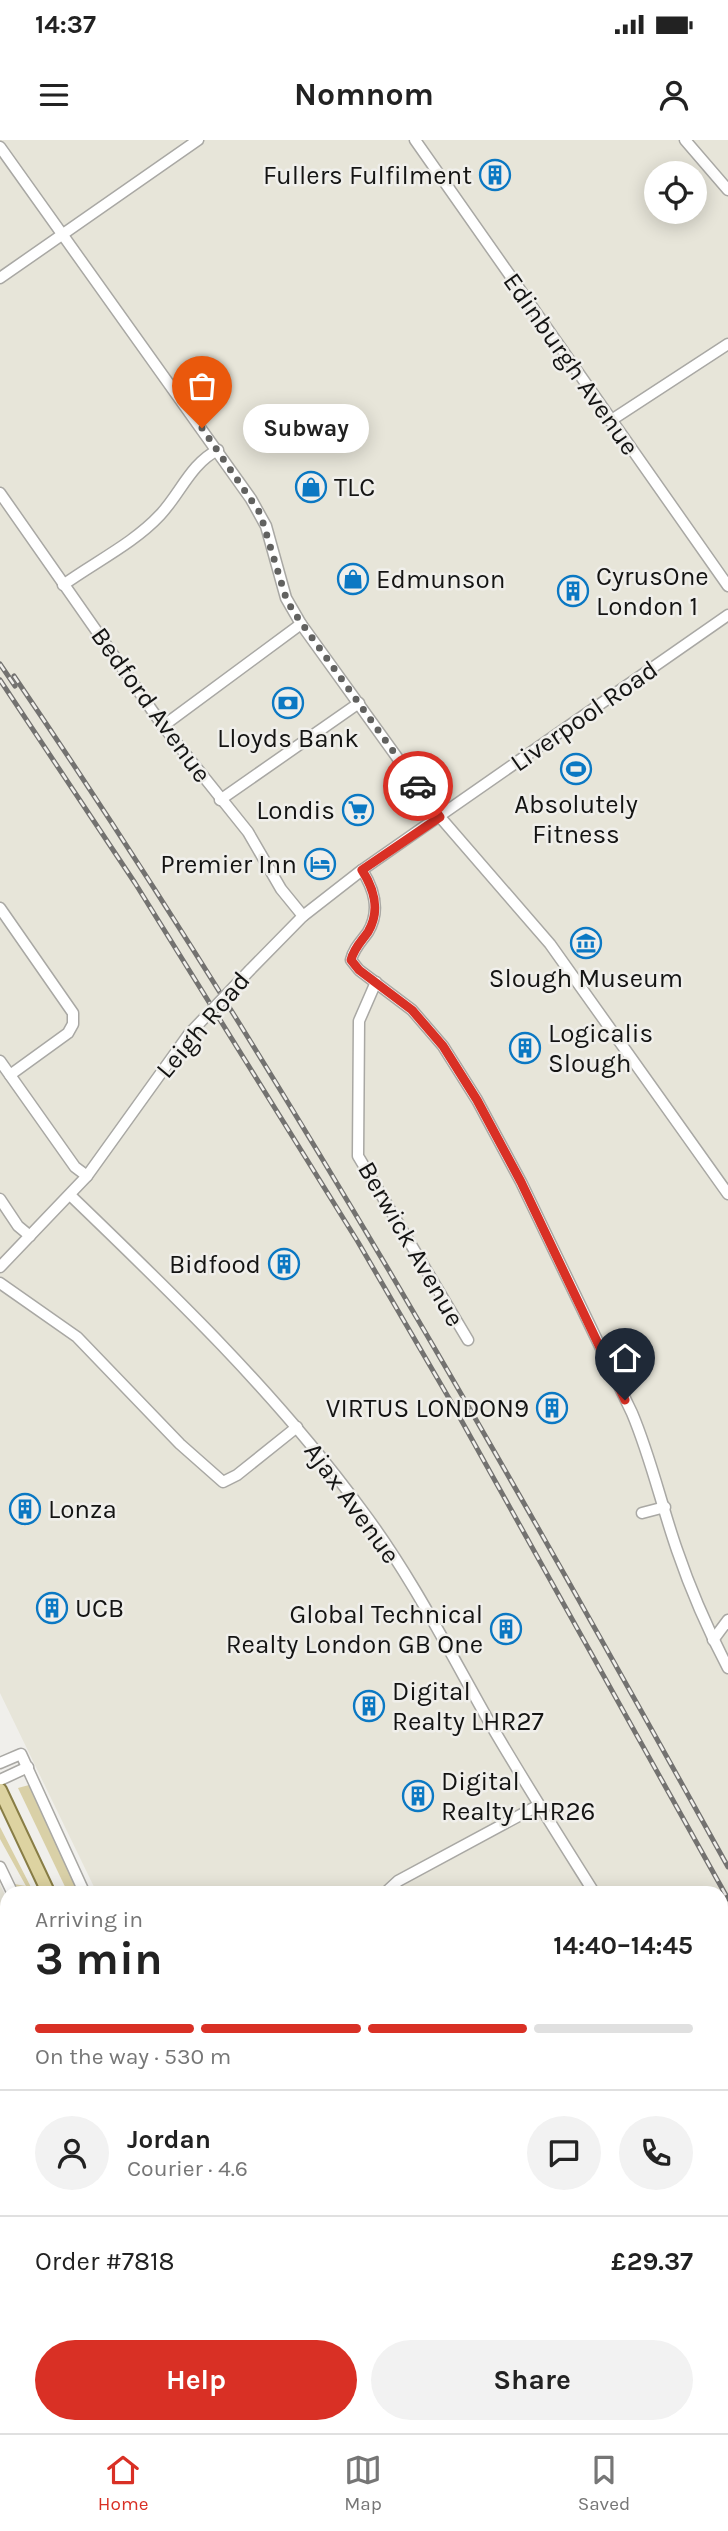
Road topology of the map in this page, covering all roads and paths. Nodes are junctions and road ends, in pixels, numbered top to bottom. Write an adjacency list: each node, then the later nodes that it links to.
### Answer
1 (198, 140): 6 (street)
2 (415, 140): 9 (street, Edinburgh Avenue)
3 (685, 140): 5 (street)
4 (0, 147): 6 (street)
5 (728, 190)
6 (64, 234): 7 (street); 10 (street)
7 (0, 278)
8 (728, 344): 9 (street)
9 (610, 421): 13 (street, Edinburgh Avenue)
10 (218, 450): 12 (street); 15 (street)
11 (0, 493): 12 (street, Bedford Avenue)
12 (63, 585): 17 (street, Bedford Avenue)
13 (728, 586)
14 (728, 615): 19 (street, Liverpool Road)
15 (301, 624): 16 (street); 17 (street)
16 (359, 703): 18 (street); 19 (street)
17 (163, 726): 18 (street, Bedford Avenue)
18 (220, 800): 22 (street, Bedford Avenue)
19 (440, 817): 20 (street, Leigh Road); 27 (street)
20 (362, 870): 22 (street, Leigh Road); 23 (street)
21 (0, 908): 25 (street)
22 (303, 916): 26 (street, Leigh Road, bridge)
23 (376, 982): 33 (street, Berwick Avenue); 35 (street)
24 (0, 1061): 25 (street)
25 (9, 1075): 26 (street)
26 (87, 1176): 28 (street, Leigh Road)
27 (728, 1194)
28 (70, 1195): 30 (street, Leigh Road); 34 (street, Ajax Avenue)
29 (0, 1199): 30 (street)
30 (30, 1236): 31 (street, Leigh Road)
31 (0, 1267)
32 (0, 1283): 34 (street)
33 (468, 1340)
34 (297, 1427): 44 (street, Ajax Avenue)
35 (665, 1507): 36 (street); 38 (street)
36 (642, 1513)
37 (728, 1620): 38 (street)
38 (713, 1640): 39 (street)
39 (728, 1668)
40 (0, 1763): 41 (street)
41 (28, 1767): 42 (street); 48 (street)
42 (0, 1780)
43 (0, 1790): 47 (main road)
44 (538, 1805): 49 (street); 50 (street, Ajax Avenue)
45 (0, 1867): 46 (street)
46 (9, 1886)
47 (45, 1886)
48 (81, 1886)
49 (393, 1886)
50 (590, 1886)

